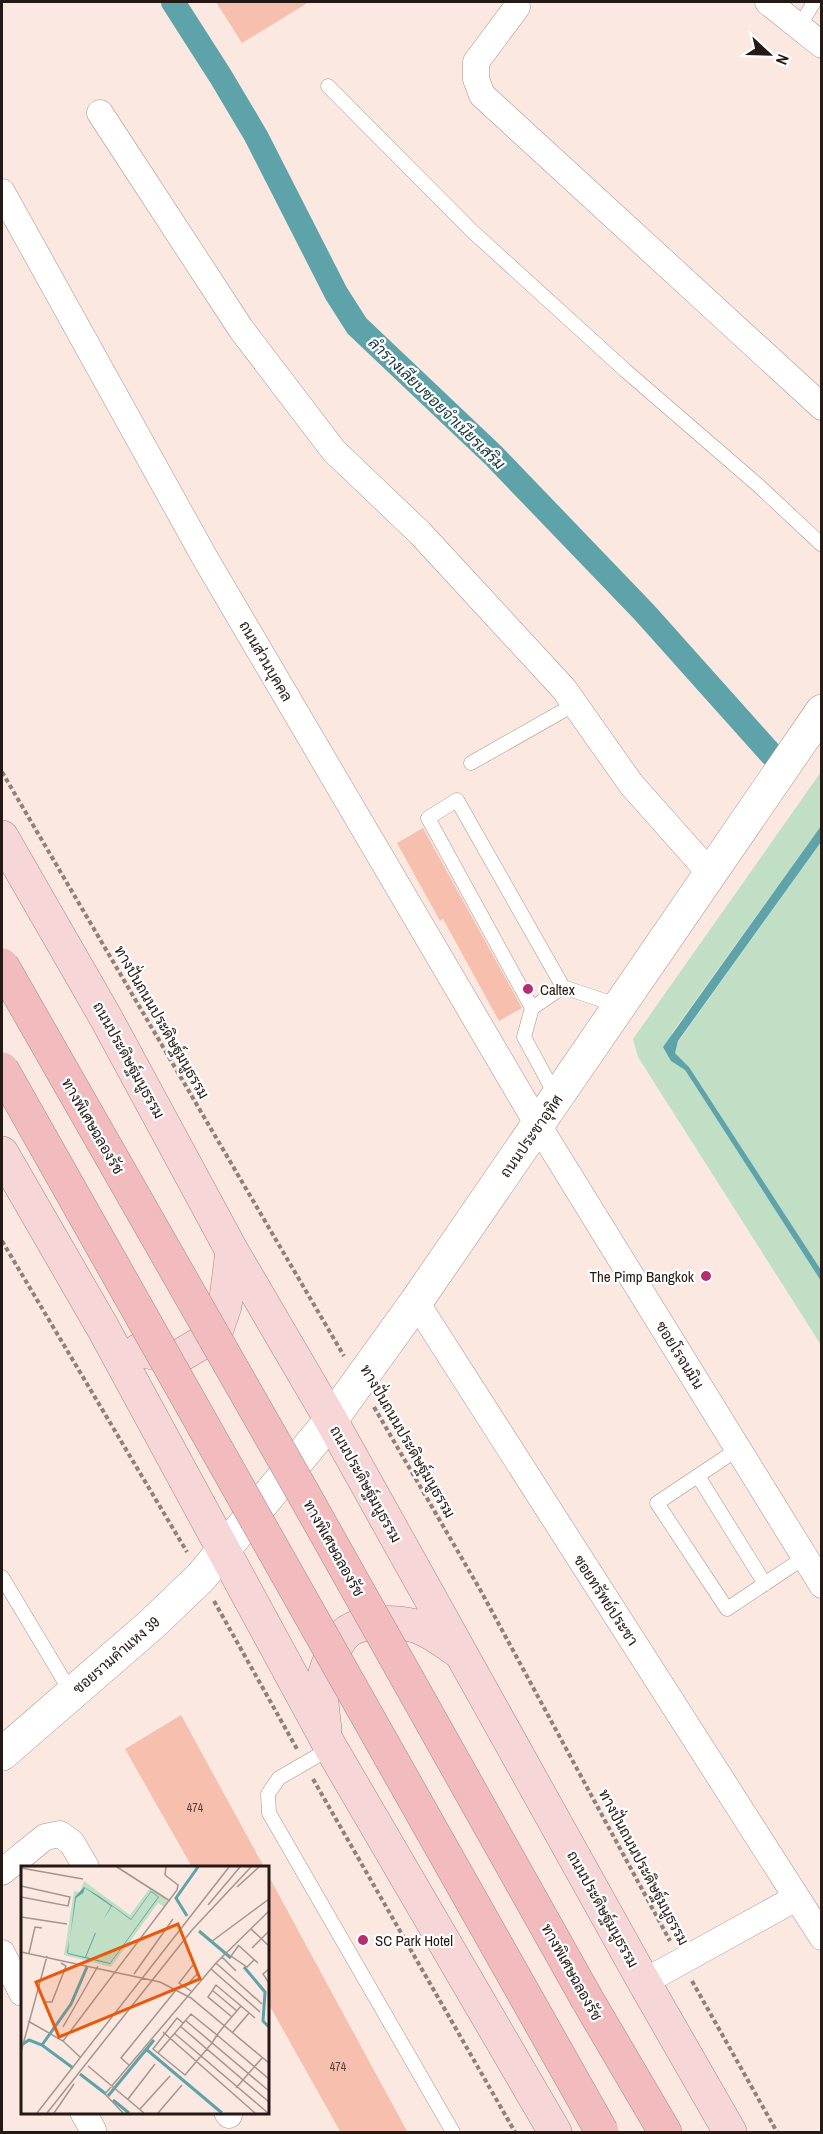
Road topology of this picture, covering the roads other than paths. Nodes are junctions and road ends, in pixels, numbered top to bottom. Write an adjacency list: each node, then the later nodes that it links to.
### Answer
1 (768, 2): 4 (street)
2 (814, 2): 4 (lane)
3 (517, 7): 9 (street)
4 (799, 27): 5 (street)
5 (822, 45)
6 (328, 86): 10 (lane)
7 (100, 113): 11 (street)
8 (2, 192): 22 (street, ถนนส่วนบุคคล)
9 (822, 407)
10 (822, 545)
11 (575, 704): 13 (lane); 15 (street)
12 (822, 711): 15 (main road, ถนนประชาอุทิศ)
13 (471, 763)
14 (2, 837): 24 (main road, ถนนประดิษฐ์มนูธรรม)
15 (710, 873): 18 (main road, ถนนประชาอุทิศ)
16 (2, 965): 49 (highway, ทางพิเศษฉลองรัช, bridge)
17 (562, 987): 18 (lane); 19 (lane); 19 (lane)
18 (620, 1006): 21 (main road, ถนนประชาอุทิศ)
19 (532, 1008): 21 (lane)
20 (2, 1069): 48 (highway, bridge)
21 (557, 1098): 22 (main road, ถนนประชาอุทิศ)
22 (538, 1125): 25 (main road, ถนนประชาอุทิศ); 28 (street, ซอยโรจนมิน)
23 (2, 1153): 26 (main road)
24 (232, 1251): 26 (main road); 27 (main road, ถนนประดิษฐ์มนูธรรม)
25 (416, 1302): 27 (main road, ถนนประชาอุทิศ); 41 (street, ซอยทรัพย์ประชา)
26 (103, 1328): 30 (main road)
27 (331, 1420): 30 (main road, ถนนประชาอุทิศ); 35 (main road, ถนนประดิษฐ์มนูธรรม)
28 (738, 1449): 29 (lane); 31 (street, ซอยโรจนมิน)
29 (698, 1476): 33 (lane); 33 (lane)
30 (224, 1550): 36 (main road, ซอยรามคำแหง 39); 37 (main road)
31 (805, 1557): 33 (lane); 34 (street, ซอยโรจนมิน)
32 (2, 1577): 36 (lane)
33 (765, 1584)
34 (822, 1585)
35 (460, 1653): 37 (main road); 44 (main road, ถนนประดิษฐ์มนูธรรม)
36 (72, 1694): 38 (main road, ซอยรามคำแหง 39)
37 (321, 1750): 46 (lane); 47 (main road)
38 (2, 1754)
39 (85, 1866): 40 (street)
40 (2, 1872)
41 (796, 1898): 42 (street, ซอยทรัพย์ประชา); 44 (street)
42 (822, 1937)
43 (2, 1953): 45 (street)
44 (644, 1982): 50 (main road, ถนนประดิษฐ์มนูธรรม)
45 (21, 1991)
46 (453, 2133)
47 (555, 2133)
48 (602, 2133)
49 (664, 2133)
50 (730, 2133)

